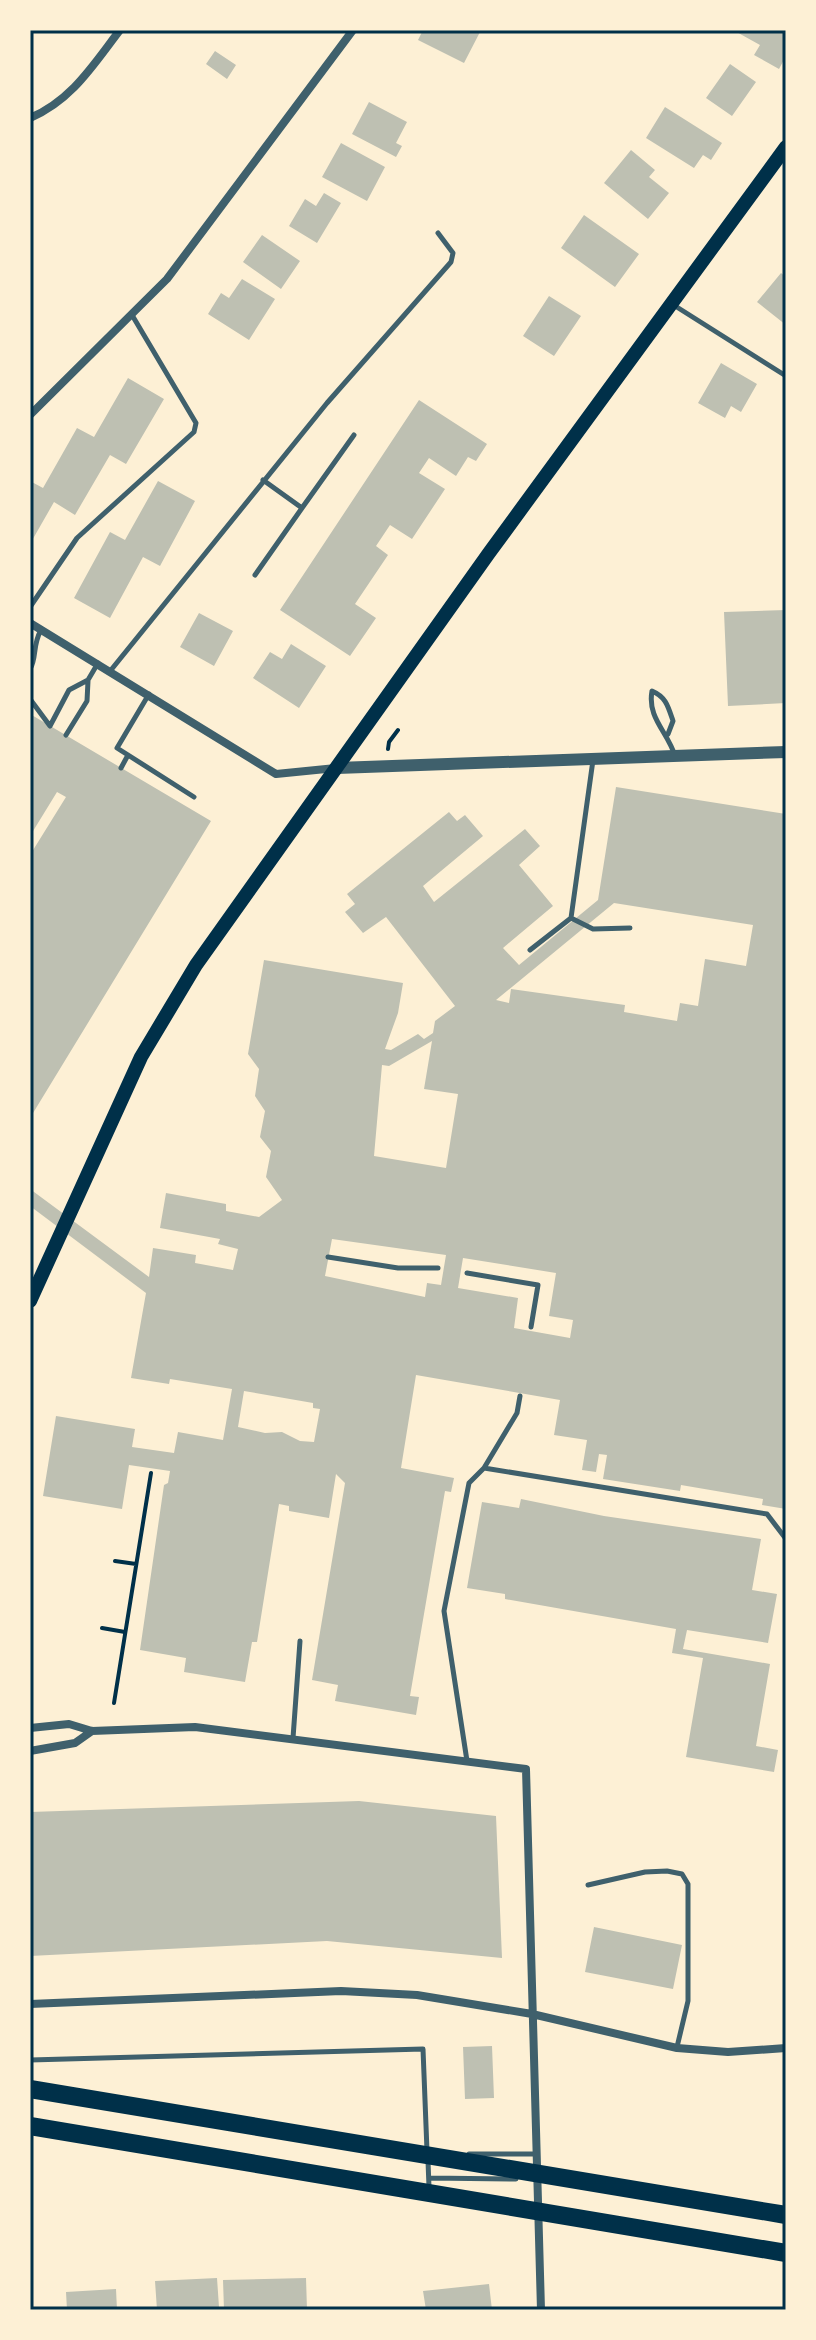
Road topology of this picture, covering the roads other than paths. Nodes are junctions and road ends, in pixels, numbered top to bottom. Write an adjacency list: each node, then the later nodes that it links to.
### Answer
1 (120, 30): 3 (street)
2 (353, 30): 7 (street)
3 (30, 118)
4 (786, 147): 6 (main road)
5 (438, 233): 11 (lane)
6 (672, 303): 8 (lane); 31 (main road)
7 (132, 315): 9 (street); 14 (lane)
8 (786, 376)
9 (30, 415)
10 (354, 435): 12 (lane)
11 (263, 480): 12 (lane); 20 (lane)
12 (302, 508): 13 (lane)
13 (255, 575)
14 (30, 607)
15 (30, 623): 16 (street)
16 (41, 630): 17 (lane); 18 (street)
17 (31, 645): 19 (lane)
18 (98, 663): 20 (street); 21 (lane)
19 (30, 669)
20 (111, 670): 22 (street)
21 (88, 680): 23 (lane); 25 (lane)
22 (149, 694): 27 (lane); 31 (street)
23 (30, 699)
24 (668, 734): 24 (lane); 28 (lane)
25 (66, 735)
26 (786, 752): 28 (street)
27 (128, 755): 30 (lane); 32 (lane)
28 (675, 756): 29 (street)
29 (593, 759): 31 (street); 33 (lane)
30 (121, 768)
31 (337, 768): 39 (main road)
32 (194, 797)
33 (571, 918): 34 (lane); 35 (lane)
34 (630, 928)
35 (530, 950)
36 (328, 1257): 37 (lane)
37 (438, 1268)
38 (467, 1273): 40 (lane)
39 (30, 1301)
40 (531, 1327)
41 (520, 1396): 42 (lane)
42 (484, 1468): 43 (lane); 49 (lane)
43 (786, 1539)
44 (300, 1641): 47 (lane)
45 (30, 1728): 46 (street)
46 (92, 1731): 47 (street); 48 (street)
47 (293, 1738): 49 (street)
48 (30, 1751)
49 (467, 1761): 52 (street)
50 (588, 1885): 53 (lane)
51 (30, 2004): 52 (street)
52 (532, 2014): 53 (street); 59 (street)
53 (677, 2048): 54 (street)
54 (786, 2048)
55 (30, 2060): 58 (lane)
56 (30, 2089): 63 (highway)
57 (30, 2126): 64 (highway)
58 (427, 2153): 59 (lane); 60 (lane)
59 (536, 2154): 61 (street)
60 (429, 2178): 61 (lane); 62 (lane)
61 (537, 2178): 65 (street)
62 (430, 2204)
63 (786, 2215)
64 (786, 2253)
65 (541, 2310)

